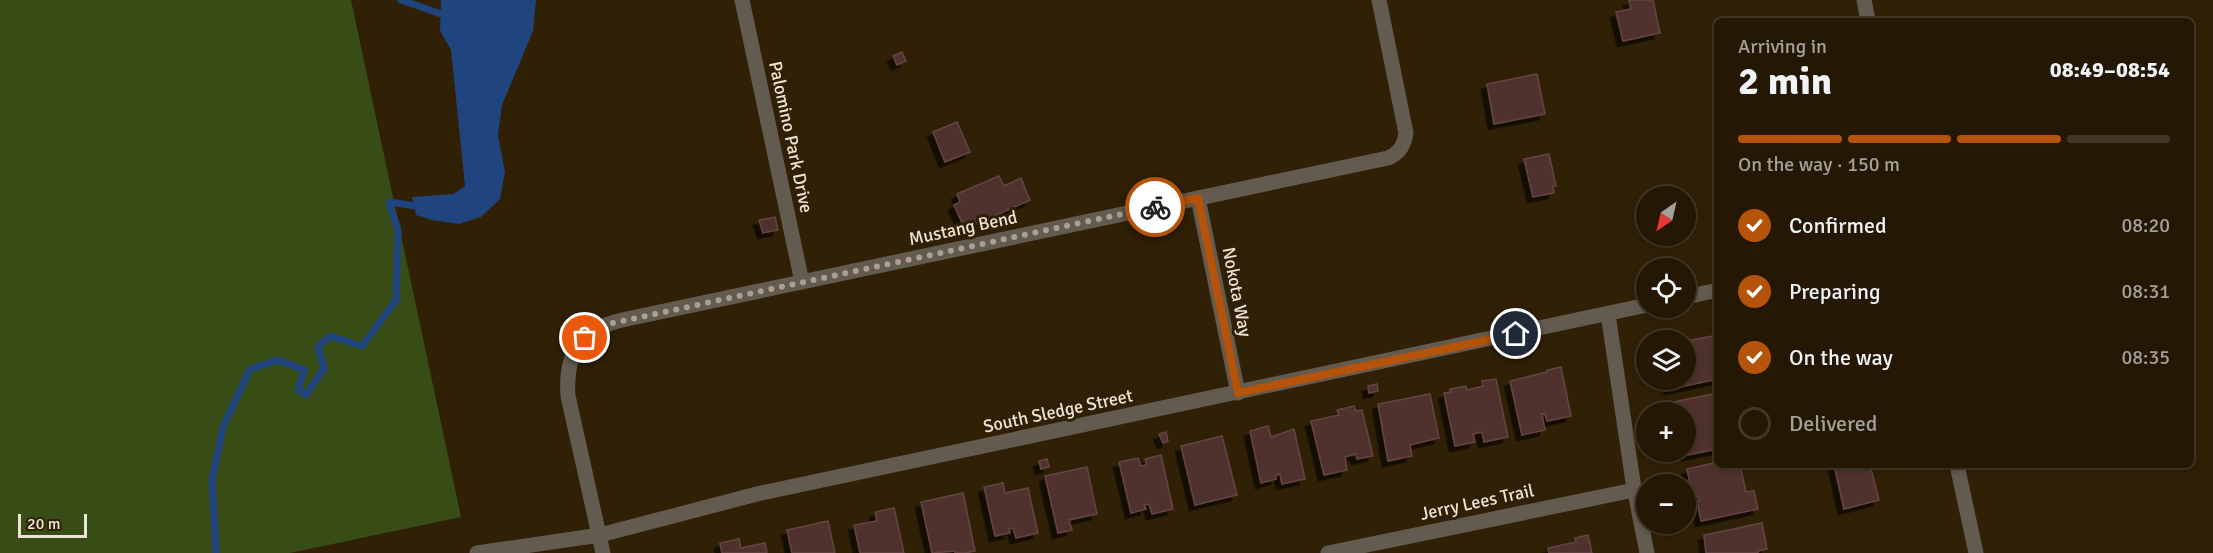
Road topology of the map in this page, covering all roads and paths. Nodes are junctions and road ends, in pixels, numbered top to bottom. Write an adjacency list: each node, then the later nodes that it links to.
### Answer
1 (742, 0): 6 (street, Palomino Park Drive)
2 (1379, 0): 5 (street, Mustang Bend)
3 (1864, 0): 4 (street)
4 (1867, 18)
5 (1198, 198): 6 (street, Mustang Bend); 11 (street, Nokota Way)
6 (802, 282): 14 (street, Mustang Bend)
7 (1714, 292): 8 (street)
8 (1696, 295)
9 (1636, 308): 10 (street, South Sledge Street)
10 (1608, 314): 11 (street, South Sledge Street); 13 (street)
11 (1238, 393): 14 (street, South Sledge Street)
12 (1958, 468): 19 (street)
13 (1634, 490): 17 (street, Jerry Lees Trail); 18 (street)
14 (600, 536): 15 (street, South Sledge Street); 16 (street, Mustang Bend)
15 (477, 553)
16 (603, 553)
17 (1328, 553)
18 (1647, 553)
19 (1976, 553)

